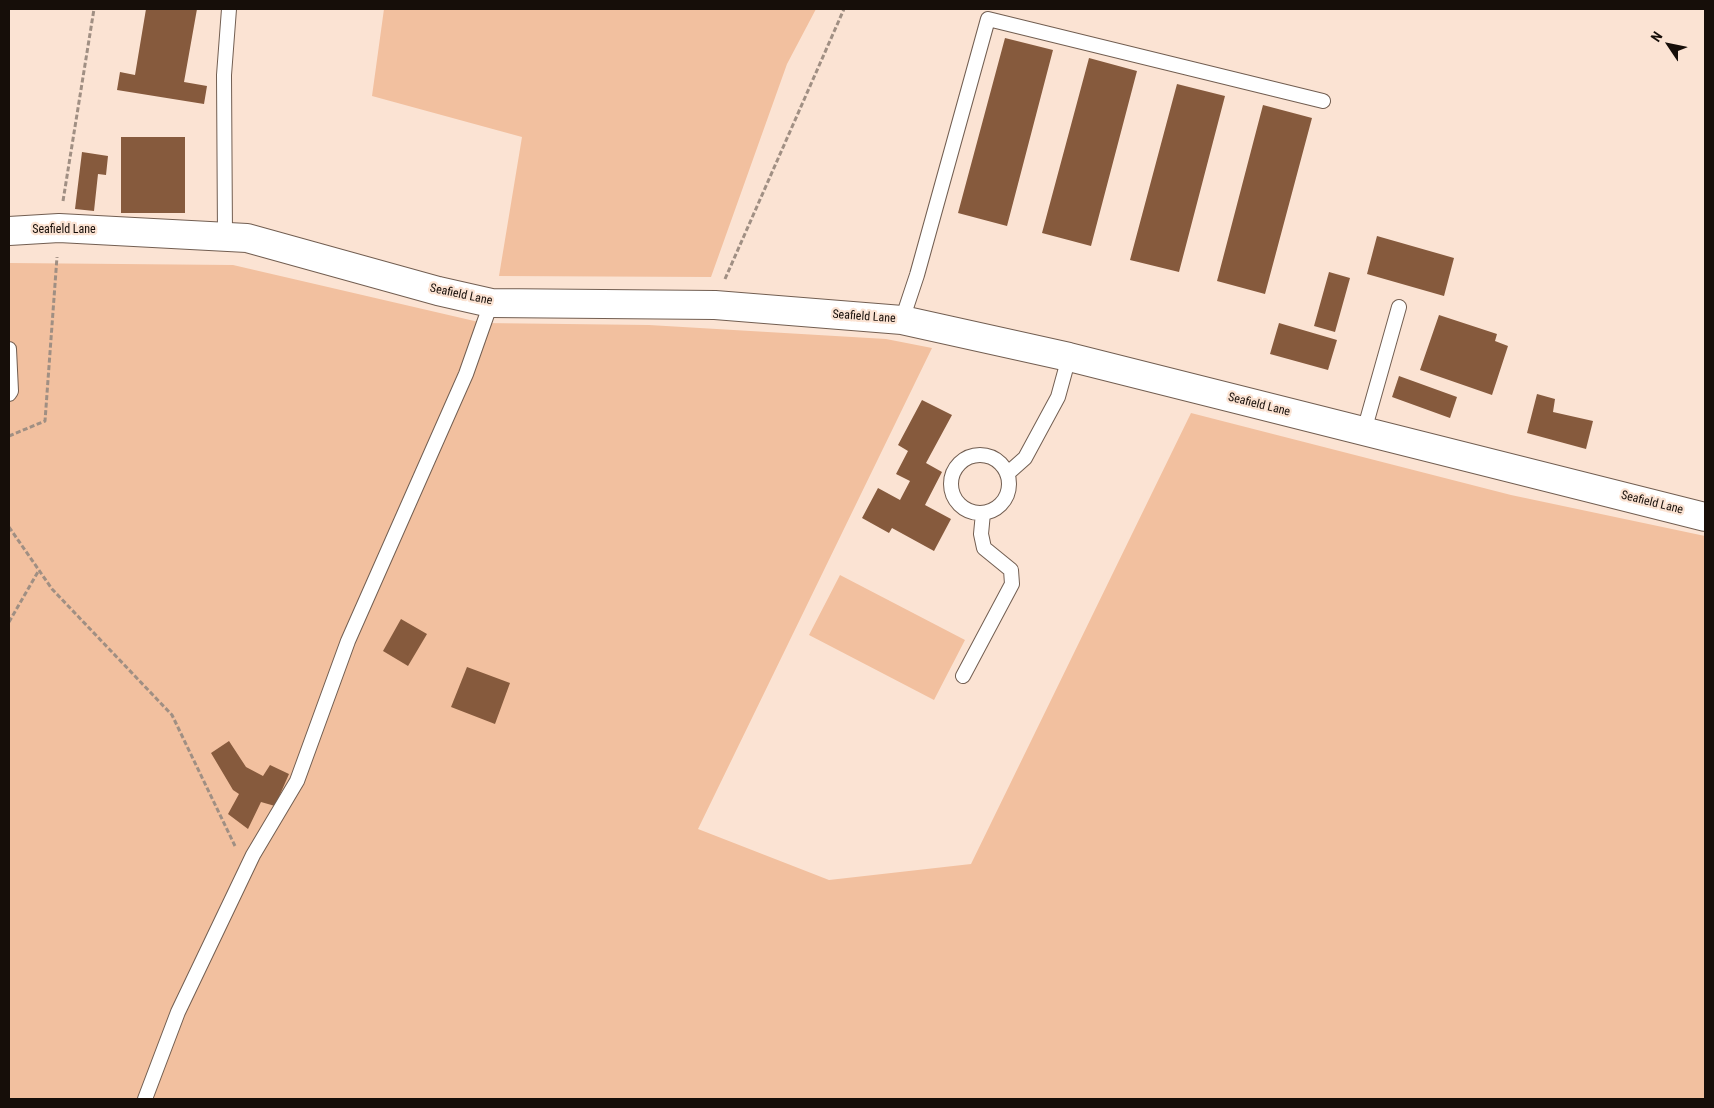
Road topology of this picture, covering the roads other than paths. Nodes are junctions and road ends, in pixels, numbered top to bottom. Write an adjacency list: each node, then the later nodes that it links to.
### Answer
1 (229, 9): 4 (lane)
2 (1323, 101): 7 (lane)
3 (9, 231): 4 (street, Seafield Lane)
4 (225, 236): 5 (street, Seafield Lane)
5 (491, 303): 7 (street, Seafield Lane); 16 (lane)
6 (1399, 307): 11 (lane)
7 (902, 320): 9 (street, Seafield Lane)
8 (9, 349): 10 (lane)
9 (1069, 357): 11 (street, Seafield Lane); 12 (lane)
10 (9, 394)
11 (1364, 431): 14 (street, Seafield Lane)
12 (1007, 474): 13 (lane); 13 (lane)
13 (983, 513): 15 (lane)
14 (1705, 517)
15 (963, 676)
16 (144, 1099)

